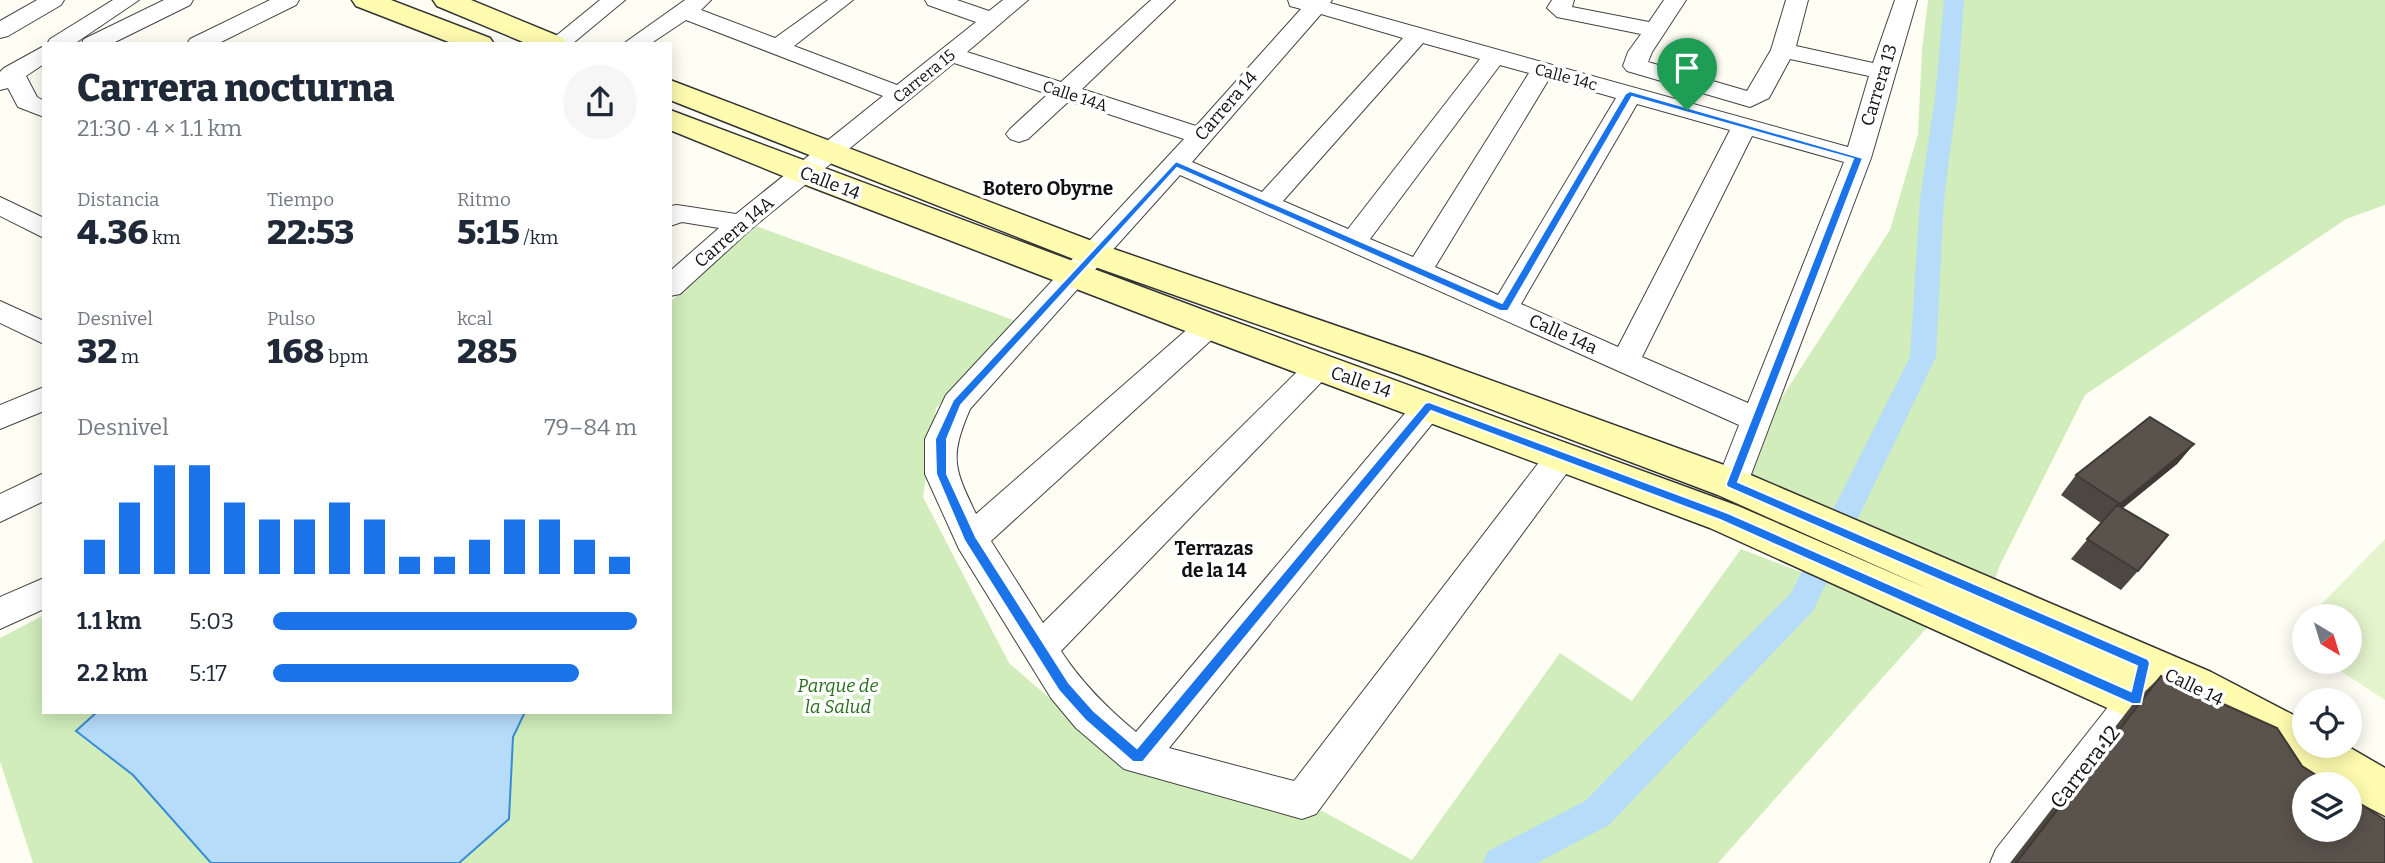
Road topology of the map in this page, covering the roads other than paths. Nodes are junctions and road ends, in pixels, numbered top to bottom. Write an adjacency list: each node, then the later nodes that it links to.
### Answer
1 (53, 0): 20 (street)
2 (128, 0): 22 (street)
3 (288, 0): 18 (street)
4 (366, 0): 24 (main road)
5 (447, 0): 25 (main road)
6 (614, 0): 26 (street)
7 (842, 0): 28 (street)
8 (936, 0): 17 (street)
9 (1017, 0): 17 (street, Carrera 15)
10 (1164, 0): 37 (street)
11 (1563, 0): 19 (street)
12 (1675, 0): 19 (street)
13 (1797, 0): 29 (street)
14 (1906, 0): 34 (street, Carrera 13)
15 (1310, 2): 21 (street, Calle 14c); 44 (street, Carrera 14)
16 (692, 5): 27 (street); 28 (street)
17 (992, 20): 31 (street, Carrera 15)
18 (191, 26): 23 (street)
19 (1655, 30): 29 (street)
20 (0, 31)
21 (1418, 35): 32 (street, Calle 14c); 48 (street)
22 (61, 42)
23 (103, 42)
24 (475, 42)
25 (550, 42)
26 (558, 42)
27 (637, 42)
28 (779, 46): 39 (street)
29 (1783, 50): 34 (street)
30 (42, 54): 35 (street)
31 (950, 54): 37 (street, Calle 14A); 39 (street, Carrera 15)
32 (1494, 57): 33 (street, Calle 14c); 53 (street)
33 (1543, 70): 38 (street, Calle 14c); 55 (street)
34 (1882, 72): 45 (street, Carrera 13)
35 (6, 78): 40 (street)
36 (672, 90): 46 (main road, Calle 14)
37 (1062, 92): 43 (street); 44 (street, Calle 14A)
38 (1630, 94): 42 (street, Calle 14c); 57 (street)
39 (901, 95): 46 (street, Carrera 15)
40 (42, 109)
41 (672, 120): 46 (main road, Calle 14)
42 (1744, 126): 45 (street, Calle 14c); 62 (street)
43 (1019, 134)
44 (1200, 136): 47 (street, Carrera 14)
45 (1858, 158): 67 (street, Carrera 13)
46 (817, 162): 51 (street, Carrera 14A); 54 (main road, Calle 14)
47 (1176, 164): 48 (street, Calle 14a); 54 (street, Carrera 14)
48 (1266, 204): 53 (street, Calle 14a)
49 (0, 205): 52 (street)
50 (674, 216): 51 (street)
51 (741, 223): 56 (street, Carrera 14A)
52 (42, 228)
53 (1353, 243): 55 (street, Calle 14a)
54 (1083, 264): 59 (main road, Calle 14); 69 (main road, Calle 14); 73 (street, Carrera 14)
55 (1418, 271): 57 (street, Calle 14a)
56 (672, 285)
57 (1504, 309): 62 (street, Calle 14a)
58 (0, 311): 60 (street)
59 (1209, 326): 63 (main road, Calle 14); 73 (street)
60 (37, 330): 61 (street)
61 (0, 340)
62 (1625, 362): 67 (street, Calle 14a)
63 (1320, 368): 65 (main road, Calle 14); 76 (street)
64 (42, 399): 66 (street)
65 (1429, 406): 68 (main road, Calle 14); 78 (street)
66 (0, 418)
67 (1757, 420): 69 (street, Carrera 13)
68 (1561, 457): 72 (main road, Calle 14); 78 (street)
69 (1731, 484): 72 (main road, Calle 14)
70 (42, 487): 71 (street)
71 (0, 509)
72 (1806, 535): 77 (main road, Calle 14)
73 (971, 540): 76 (street, Carrera 14)
74 (42, 593): 75 (street)
75 (0, 614)
76 (1039, 650): 78 (street, Carrera 14)
77 (2140, 681): 79 (main road, Calle 14); 84 (street, Carrera 12)
78 (1138, 757)
79 (2326, 772)
80 (2362, 785): 81 (main road, Calle 14)
81 (2385, 794)
82 (2362, 809): 83 (main road, Calle 14)
83 (2385, 832)
84 (2010, 863)

